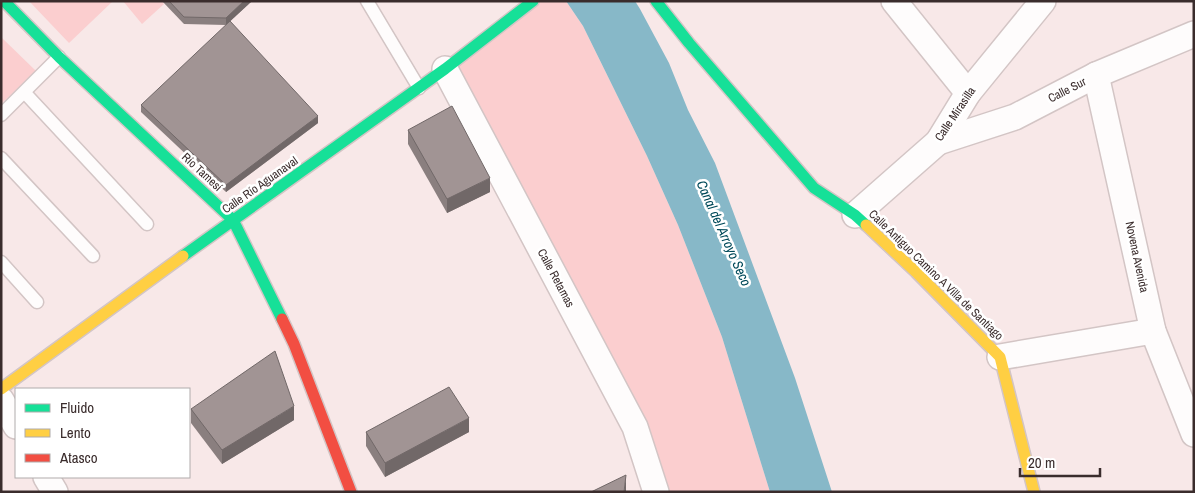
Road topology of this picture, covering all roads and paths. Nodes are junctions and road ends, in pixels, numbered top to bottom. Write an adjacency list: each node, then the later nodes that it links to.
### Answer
1 (4, 1): 8 (street, Río Tamesí)
2 (367, 1): 11 (lane)
3 (533, 1): 9 (street, Calle Río Aguanaval)
4 (656, 1): 17 (street, Calle Antiguo Camino A Villa de Santiago)
5 (894, 1): 13 (street)
6 (1043, 1): 13 (street, Calle Mirasilla)
7 (1194, 34): 10 (street, Calle Sur)
8 (59, 57): 12 (lane); 18 (street, Río Tamesí)
9 (445, 69): 11 (street, Calle Río Aguanaval); 32 (street, Calle Retamas)
10 (1096, 75): 15 (street, Calle Sur); 23 (street, Novena Avenida)
11 (419, 88): 18 (street, Calle Río Aguanaval)
12 (25, 93): 14 (lane); 19 (lane)
13 (968, 93): 15 (street, Calle Mirasilla)
14 (1, 114)
15 (938, 142): 17 (street, Calle Mirasilla)
16 (1, 158): 20 (lane)
17 (855, 216): 24 (street, Calle Antiguo Camino A Villa de Santiago)
18 (233, 220): 25 (street, Calle Río Aguanaval); 31 (street, Río Tamesí)
19 (148, 224)
20 (93, 256)
21 (1, 262): 22 (lane)
22 (37, 302)
23 (1153, 331): 24 (street); 28 (street, Novena Avenida)
24 (1000, 357): 33 (street, Calle Antiguo Camino A Villa de Santiago)
25 (1, 389)
26 (1, 400): 27 (street)
27 (15, 424)
28 (1194, 434)
29 (47, 478): 30 (street)
30 (55, 492)
31 (351, 492)
32 (656, 492)
33 (1034, 492)

